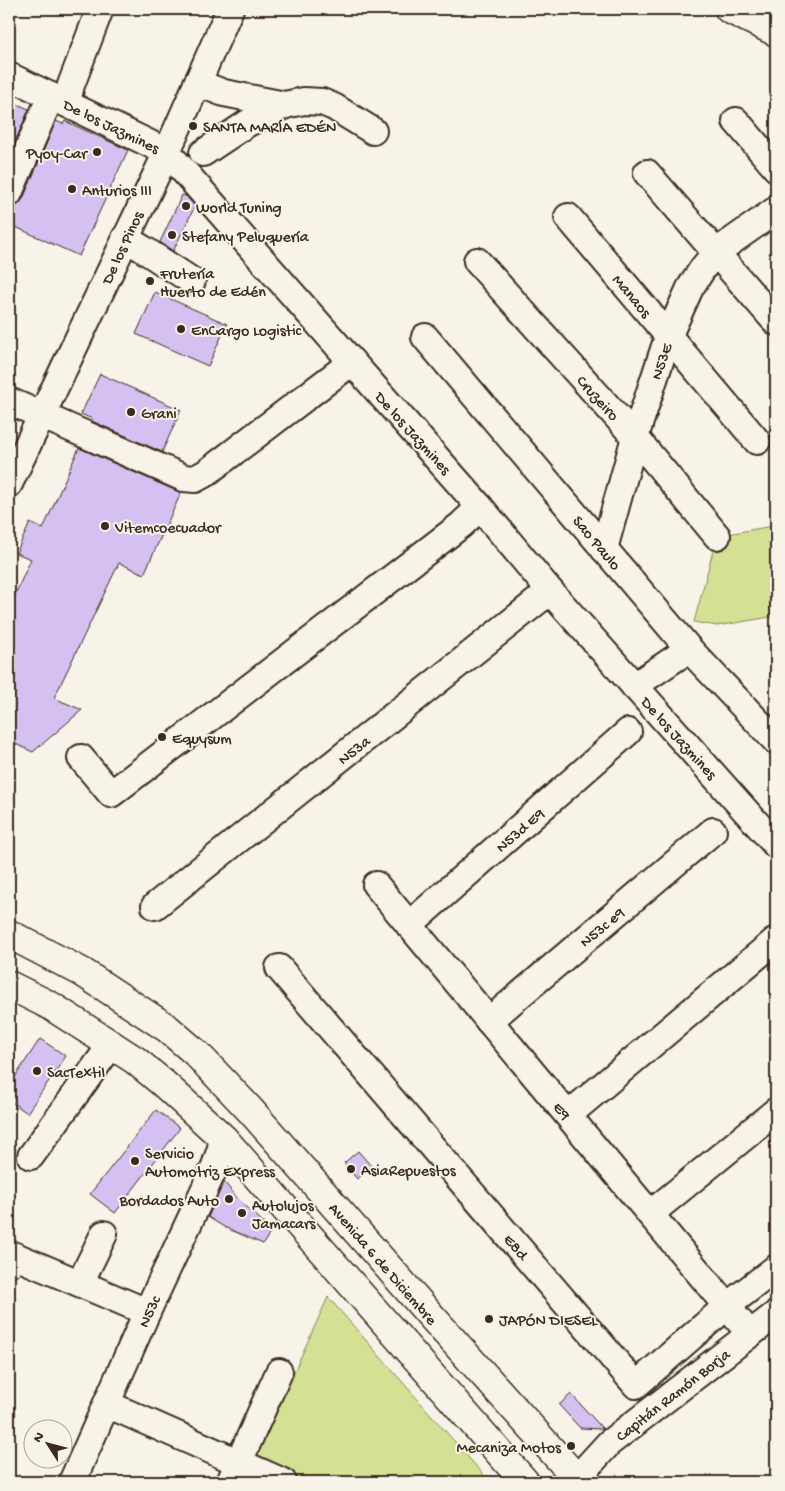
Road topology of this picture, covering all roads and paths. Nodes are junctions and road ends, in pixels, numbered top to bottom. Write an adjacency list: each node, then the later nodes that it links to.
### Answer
1 (100, 9): 7 (street)
2 (230, 9): 6 (street, De los Pinos)
3 (729, 9): 4 (main road)
4 (776, 32)
5 (9, 76): 7 (street, De los Jazmines)
6 (197, 83): 8 (street); 11 (street, De los Pinos)
7 (59, 100): 11 (street, De los Jazmines); 15 (street)
8 (285, 105): 10 (street); 12 (street)
9 (736, 121): 13 (street)
10 (373, 131)
11 (167, 152): 18 (street, De los Pinos); 25 (street, De los Jazmines)
12 (203, 153)
13 (776, 168)
14 (647, 173): 19 (street)
15 (9, 193)
16 (776, 210): 19 (street, N53E)
17 (568, 217): 24 (street, Manaos)
18 (125, 238): 21 (street); 27 (street, De los Pinos)
19 (715, 253): 22 (street); 24 (street, N53E)
20 (477, 261): 28 (street, Cruzeiro)
21 (192, 281)
22 (776, 322)
23 (425, 337): 33 (street, Sao Paulo)
24 (668, 337): 28 (street, N53E); 29 (street, Manaos)
25 (352, 362): 27 (street); 31 (street, De los Jazmines)
26 (9, 401): 27 (street)
27 (41, 415): 30 (street, De los Pinos)
28 (635, 437): 32 (street, Cruzeiro); 33 (street, N53E)
29 (757, 441)
30 (9, 484)
31 (480, 507): 34 (street, De los Jazmines); 39 (street)
32 (717, 536)
33 (604, 549): 35 (street, Sao Paulo)
34 (550, 591): 36 (street, De los Jazmines); 43 (street, N53a)
35 (689, 649): 36 (street); 38 (street, Sao Paulo)
36 (634, 686): 41 (street, De los Jazmines)
37 (628, 732): 44 (street, N53d E9)
38 (776, 741)
39 (81, 758)
40 (713, 831): 49 (street, N53c e9)
41 (776, 845)
42 (376, 886): 44 (street, E9)
43 (155, 906)
44 (409, 925): 49 (street, E9)
45 (9, 934): 67 (main road, Avenida 6 de Diciembre)
46 (776, 940): 52 (street)
47 (278, 968): 60 (street, E8d)
48 (9, 985): 50 (main road)
49 (489, 1021): 52 (street, E9)
50 (111, 1045): 53 (main road); 54 (street)
51 (776, 1110): 55 (street)
52 (568, 1115): 55 (street, E9)
53 (224, 1139): 61 (street, N53c); 70 (main road)
54 (31, 1156)
55 (650, 1214): 60 (street, E9)
56 (104, 1234): 59 (street)
57 (11, 1260): 59 (street)
58 (776, 1268): 60 (street, E8d)
59 (80, 1283): 61 (street)
60 (726, 1306): 63 (street, E9)
61 (147, 1312): 65 (street, N53c)
62 (776, 1314): 63 (street, Capitán Ramón Borja)
63 (750, 1334): 67 (street, Capitán Ramón Borja)
64 (279, 1372): 66 (street)
65 (107, 1404): 66 (street); 68 (street, N53c)
66 (235, 1472): 69 (street)
67 (577, 1481)
68 (72, 1482)
69 (283, 1482)
70 (524, 1482)

